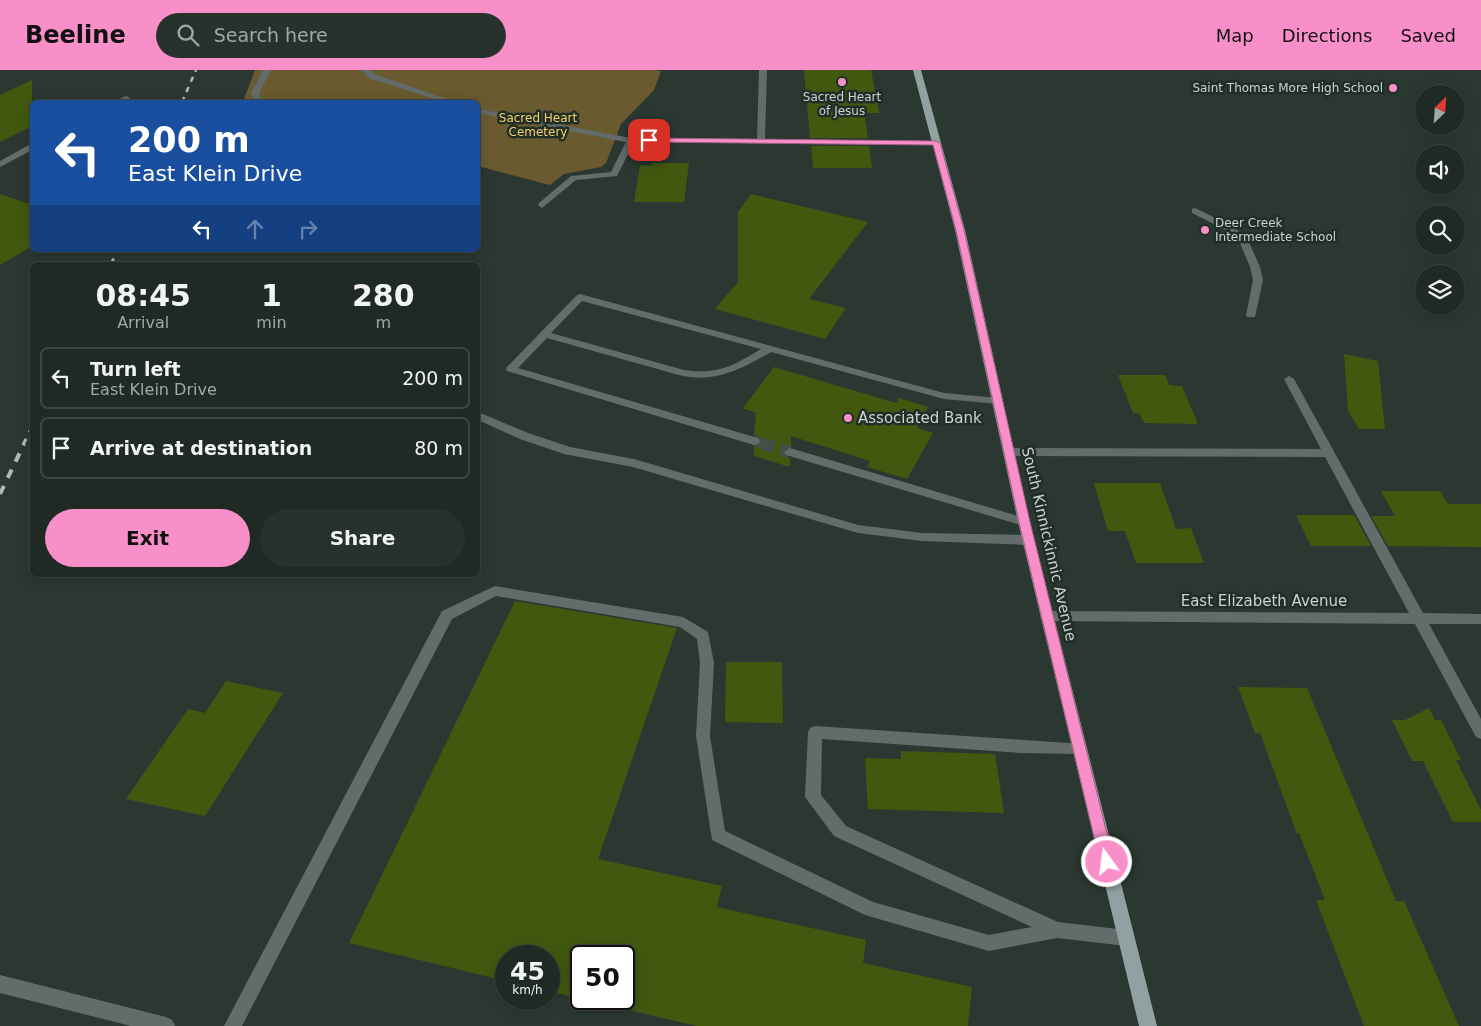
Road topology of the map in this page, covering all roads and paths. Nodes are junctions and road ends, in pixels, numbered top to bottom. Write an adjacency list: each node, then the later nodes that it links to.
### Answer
1 (267, 70): 7 (street)
2 (366, 70): 8 (street)
3 (764, 70): 11 (street)
4 (917, 70): 12 (main road, South Kinnickinnic Avenue)
5 (126, 98): 6 (street)
6 (122, 100)
7 (258, 100)
8 (445, 100)
9 (480, 111): 10 (street)
10 (630, 140): 11 (street); 15 (street)
11 (761, 142): 12 (street)
12 (936, 143): 21 (main road, South Kinnickinnic Avenue)
13 (30, 148): 14 (street)
14 (0, 164)
15 (542, 205)
16 (1195, 211): 17 (street)
17 (1251, 315)
18 (544, 334): 19 (street); 19 (street); 23 (street)
19 (769, 348): 21 (street)
20 (1289, 379): 26 (street)
21 (998, 401): 25 (main road, South Kinnickinnic Avenue)
22 (480, 417): 28 (street)
23 (754, 441)
24 (790, 452): 27 (street)
25 (1009, 452): 26 (street); 27 (main road, South Kinnickinnic Avenue)
26 (1330, 453): 30 (street)
27 (1024, 522): 28 (main road, South Kinnickinnic Avenue)
28 (1028, 540): 29 (main road, South Kinnickinnic Avenue)
29 (1047, 616): 30 (street, East Elizabeth Avenue); 33 (main road, South Kinnickinnic Avenue)
30 (1419, 618): 31 (street, East Elizabeth Avenue); 32 (street)
31 (1481, 619)
32 (1481, 733)
33 (1079, 748): 34 (street); 35 (main road, South Kinnickinnic Avenue)
34 (1056, 930): 35 (street); 38 (street)
35 (1126, 938): 39 (main road, South Kinnickinnic Avenue)
36 (0, 984): 37 (street)
37 (166, 1026)
38 (233, 1026)
39 (1148, 1026)

